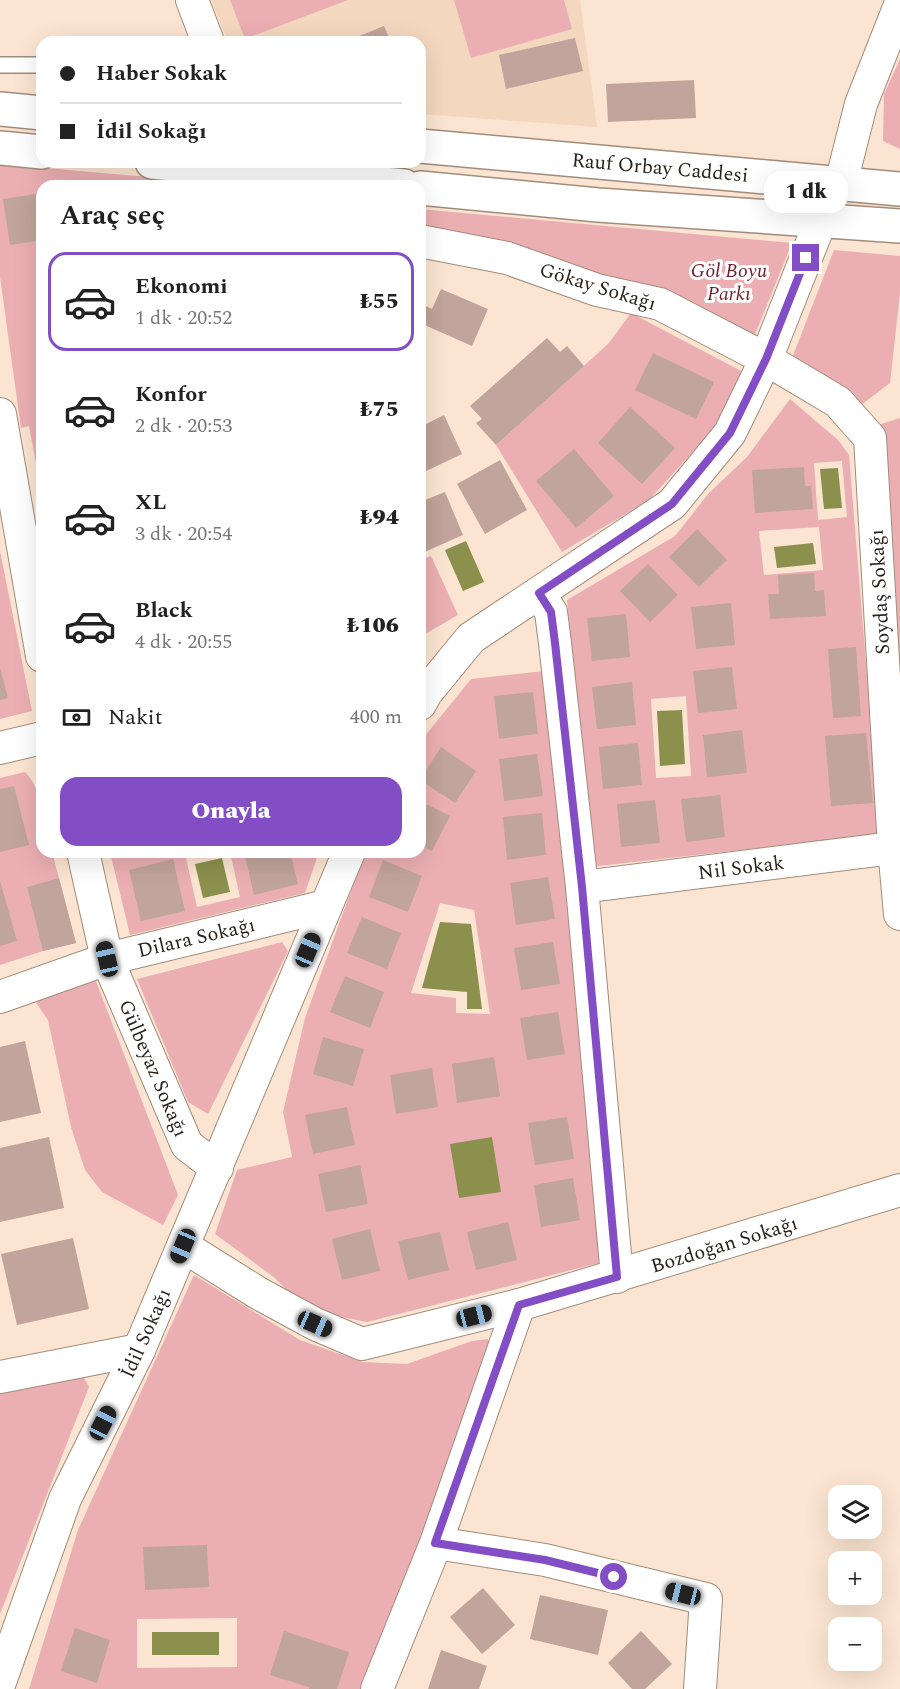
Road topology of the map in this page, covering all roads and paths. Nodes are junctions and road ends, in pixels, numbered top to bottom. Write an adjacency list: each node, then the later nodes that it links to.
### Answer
1 (192, 0): 3 (street)
2 (900, 5): 14 (street)
3 (206, 36)
4 (0, 65): 5 (lane)
5 (36, 65)
6 (0, 109): 7 (main road)
7 (36, 112)
8 (426, 147): 14 (main road, Rauf Orbay Caddesi)
9 (0, 148): 10 (main road)
10 (36, 151)
11 (188, 168): 12 (main road)
12 (255, 179): 13 (main road)
13 (276, 180)
14 (841, 183): 16 (main road, Rauf Orbay Caddesi)
15 (426, 189): 17 (main road, Rauf Orbay Caddesi)
16 (900, 189)
17 (821, 220): 18 (main road, Rauf Orbay Caddesi); 20 (street)
18 (900, 226)
19 (426, 242): 20 (street, Gökay Sokağı)
20 (766, 359): 22 (street); 27 (street, Soydaş Sokağı)
21 (1, 427): 23 (street)
22 (539, 593): 24 (street); 30 (street)
23 (36, 623)
24 (426, 689)
25 (36, 739): 26 (street)
26 (0, 748)
27 (897, 847): 30 (street, Nil Sokak); 32 (street, Soydaş Sokağı)
28 (83, 858): 33 (street, Gülbeyaz Sokağı)
29 (346, 858): 31 (street, İdil Sokağı)
30 (582, 887): 38 (street)
31 (326, 906): 33 (street, Dilara Sokağı); 35 (street, İdil Sokağı)
32 (900, 914)
33 (107, 959): 34 (street, Dilara Sokağı); 35 (street, Gülbeyaz Sokağı)
34 (0, 997)
35 (217, 1168): 37 (street, İdil Sokağı)
36 (900, 1190): 38 (street, Bozdoğan Sokağı)
37 (183, 1246): 39 (street, Bozdoğan Sokağı); 40 (street, İdil Sokağı)
38 (617, 1277): 39 (street, Bozdoğan Sokağı)
39 (519, 1305): 42 (street)
40 (139, 1350): 41 (street); 43 (street, İdil Sokağı)
41 (0, 1377)
42 (435, 1543): 44 (street); 45 (street)
43 (0, 1682)
44 (377, 1689)
45 (700, 1689)

